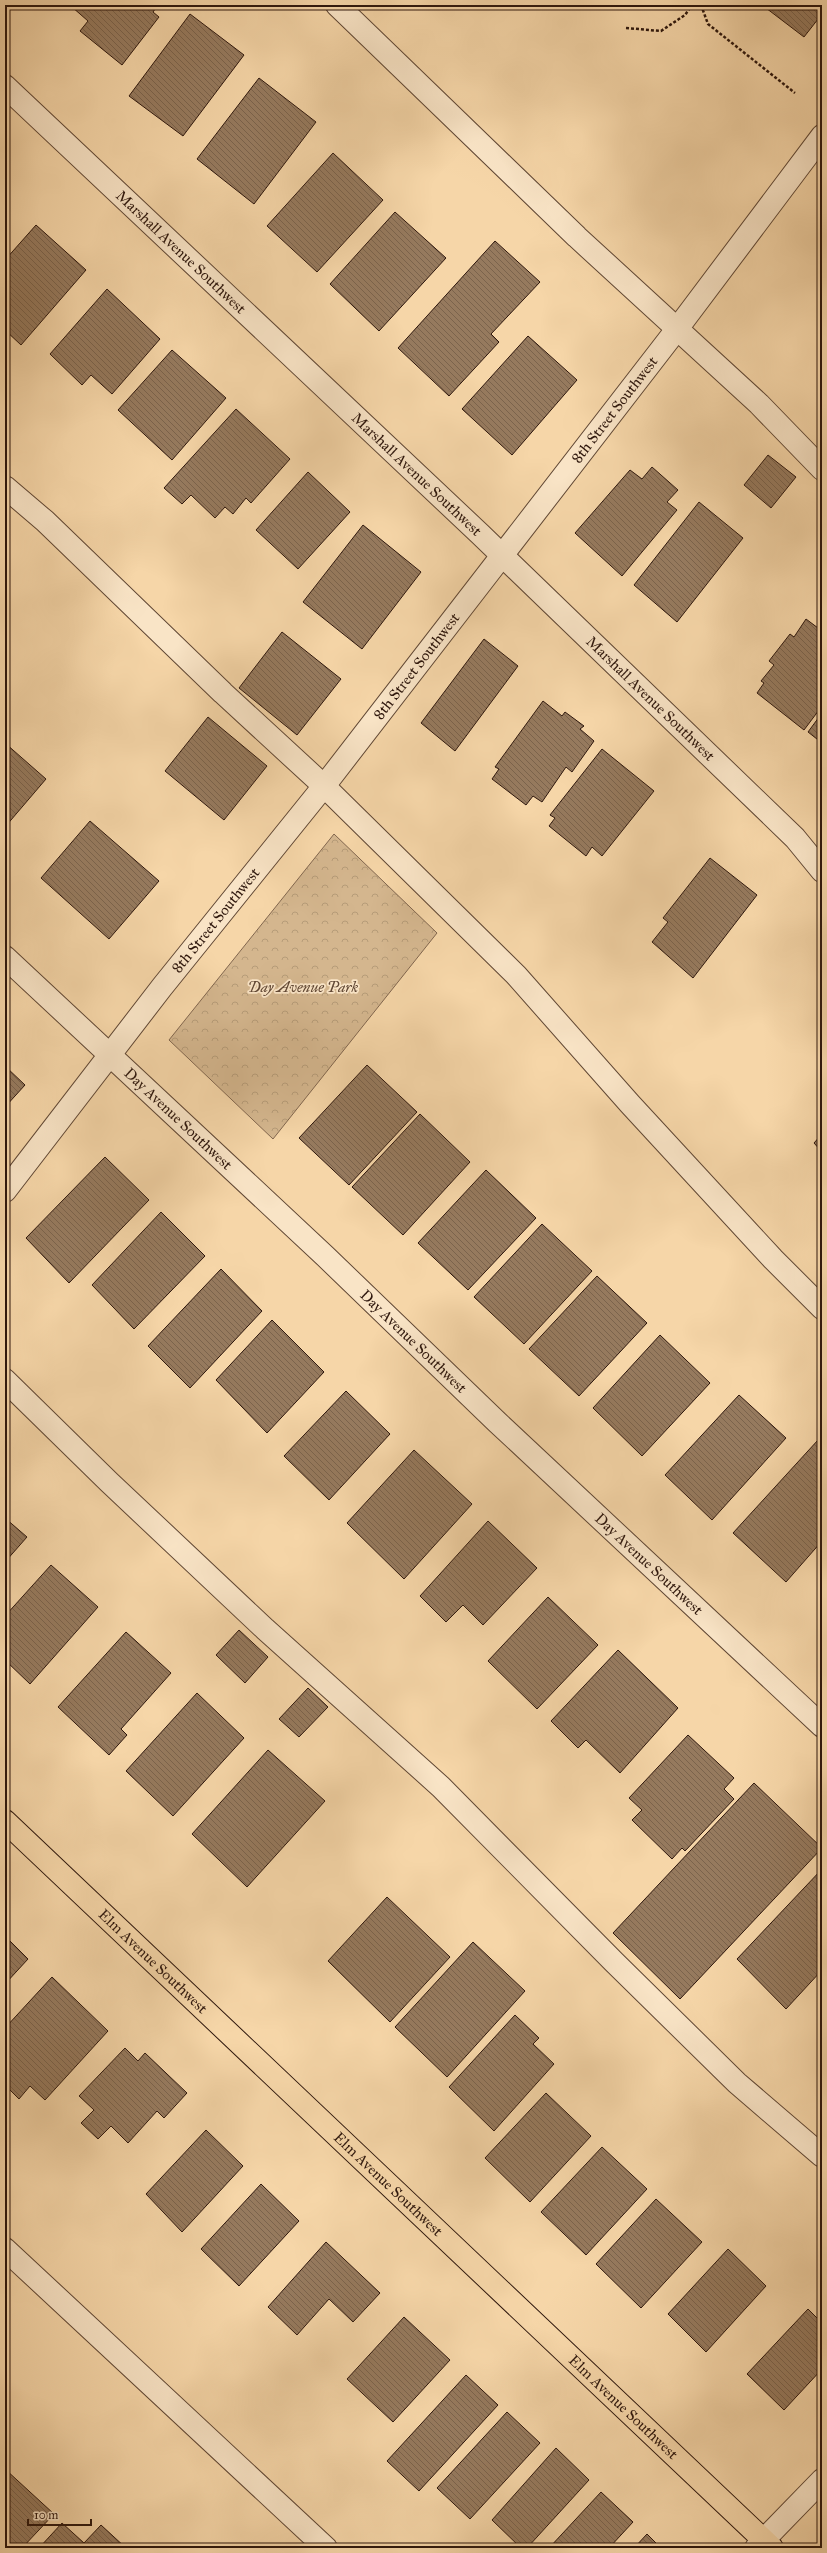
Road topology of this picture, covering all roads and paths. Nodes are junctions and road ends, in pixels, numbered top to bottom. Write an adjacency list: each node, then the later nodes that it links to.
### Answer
1 (337, 5): 8 (street)
2 (692, 5): 4 (path)
3 (701, 5): 6 (path)
4 (626, 28)
5 (5, 86): 11 (street, Marshall Avenue Southwest)
6 (795, 93)
7 (822, 136): 8 (street, 8th Street Southwest)
8 (677, 329): 9 (street); 11 (street, 8th Street Southwest)
9 (822, 469)
10 (5, 487): 12 (street)
11 (502, 555): 12 (street, 8th Street Southwest); 13 (street, Marshall Avenue Southwest)
12 (324, 786): 15 (street, 8th Street Southwest); 17 (street)
13 (822, 871)
14 (5, 957): 15 (street, Day Avenue Southwest)
15 (110, 1056): 16 (street, 8th Street Southwest); 19 (street, Day Avenue Southwest)
16 (5, 1191)
17 (822, 1308)
18 (5, 1380): 21 (street)
19 (822, 1726)
20 (5, 1821): 24 (main road, Elm Avenue Southwest)
21 (822, 2156)
22 (5, 2249): 25 (street)
23 (822, 2480): 24 (street)
24 (764, 2545)
25 (326, 2548)

